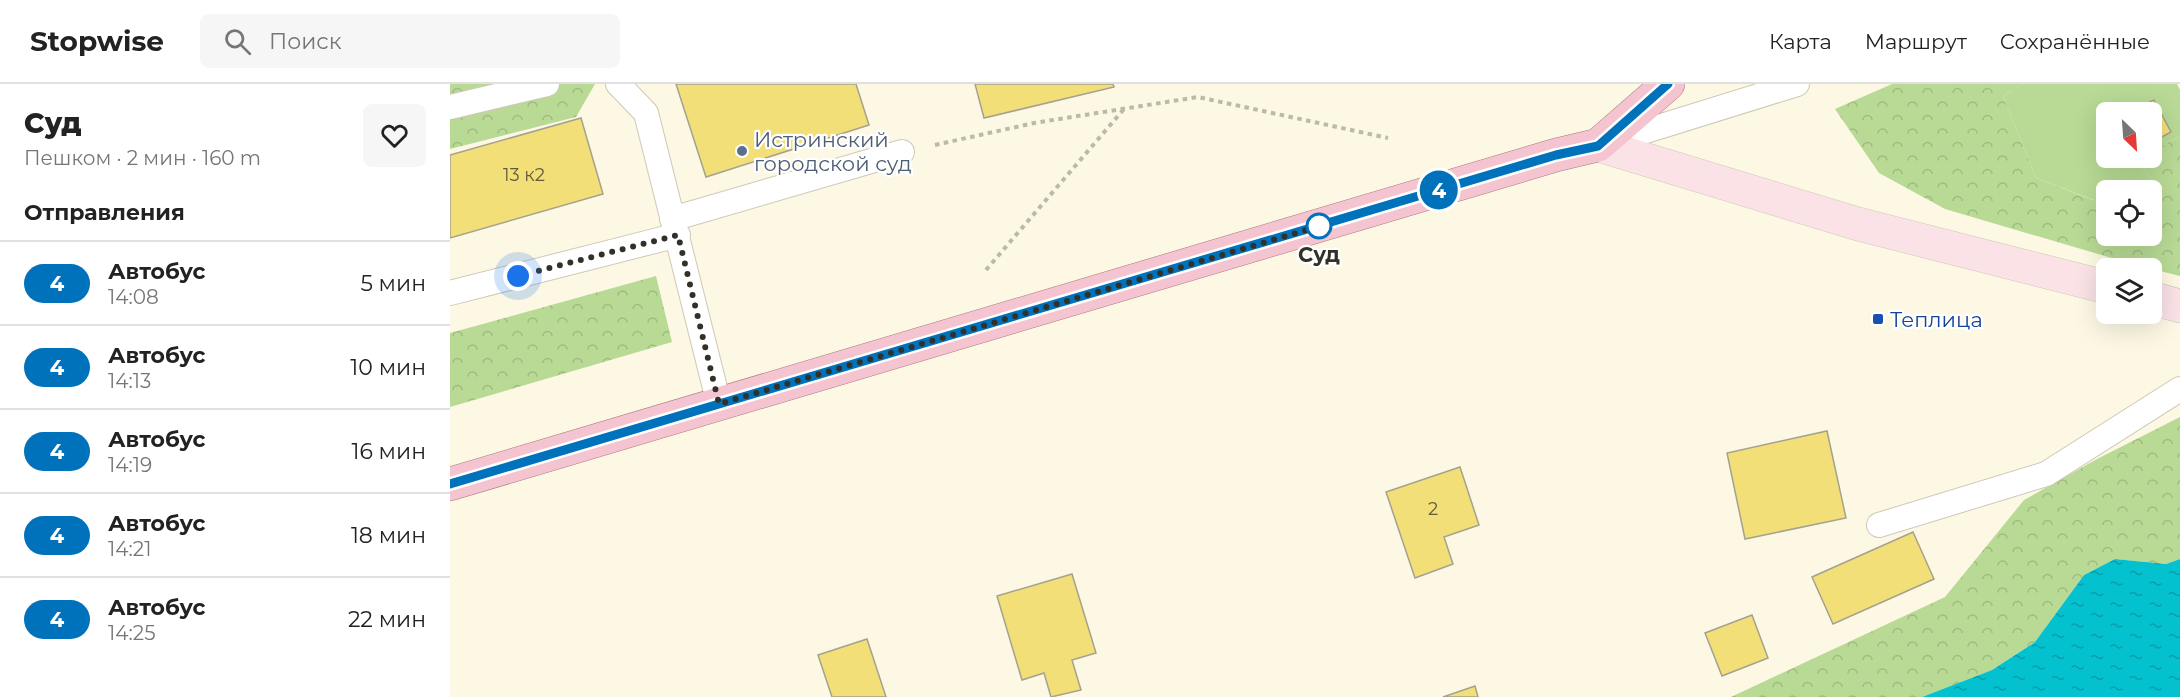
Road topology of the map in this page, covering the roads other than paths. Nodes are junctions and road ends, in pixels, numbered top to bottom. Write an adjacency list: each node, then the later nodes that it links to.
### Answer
1 (547, 84): 5 (lane)
2 (618, 84): 8 (lane)
3 (1668, 84): 6 (main road)
4 (1797, 84): 6 (lane)
5 (450, 107)
6 (1598, 146): 9 (main road); 14 (main road)
7 (902, 152): 8 (lane)
8 (675, 227): 10 (lane); 14 (lane)
9 (2096, 284)
10 (450, 293)
11 (2162, 301): 12 (main road)
12 (2180, 306)
13 (2180, 389): 16 (lane)
14 (719, 404): 15 (main road)
15 (450, 484)
16 (1879, 525)

